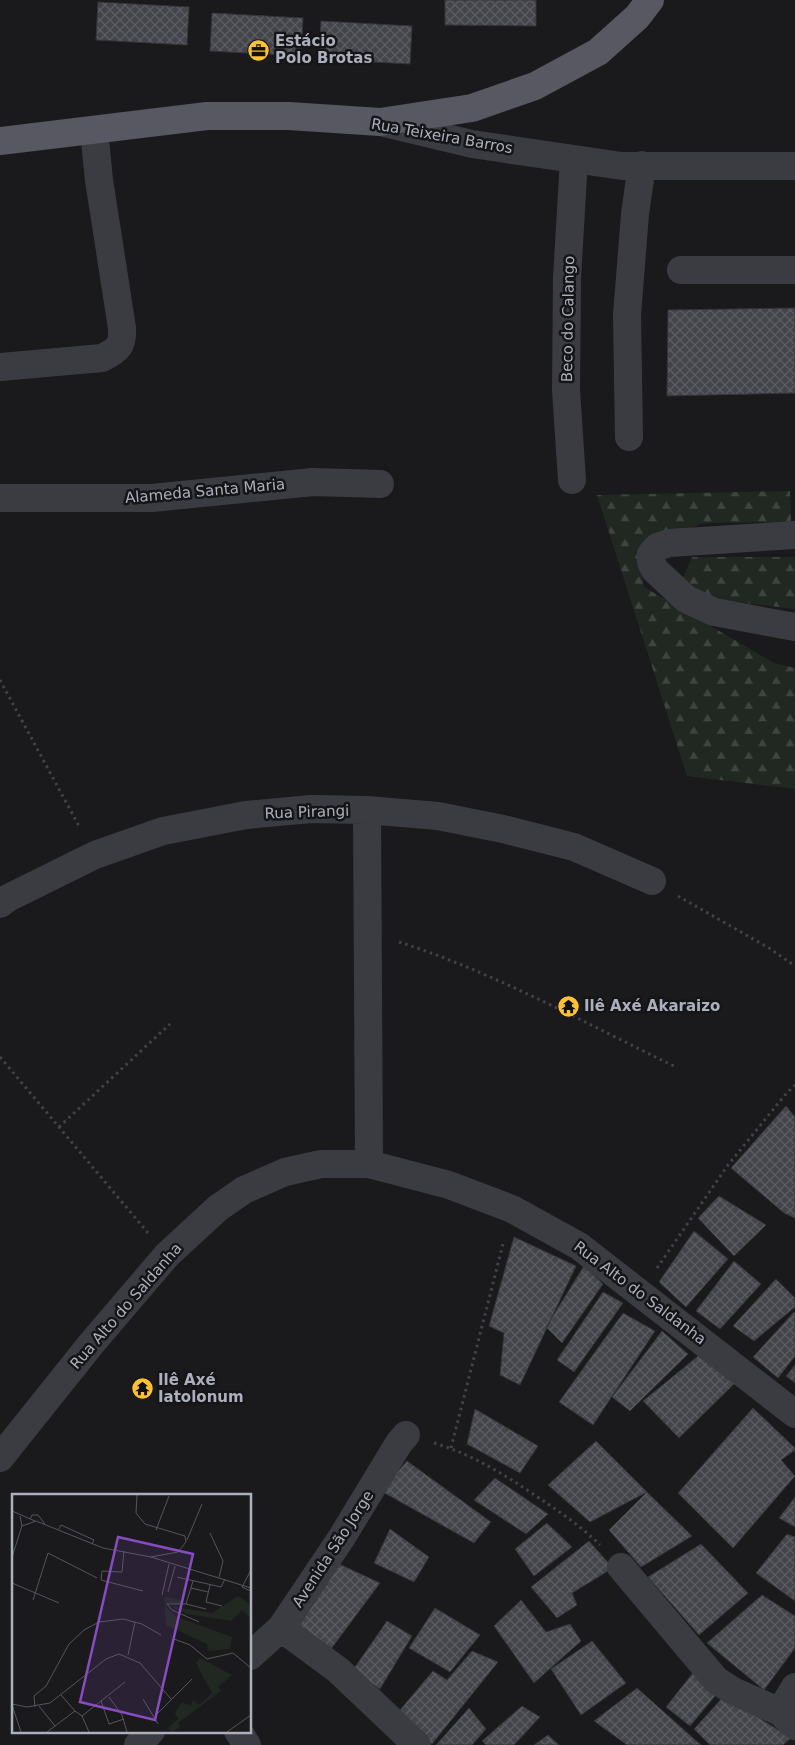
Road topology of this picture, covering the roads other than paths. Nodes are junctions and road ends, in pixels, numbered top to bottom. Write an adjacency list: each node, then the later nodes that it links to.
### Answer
1 (650, 0): 2 (main road)
2 (380, 122): 3 (main road, Rua Teixeira Barros); 5 (street, Rua Teixeira Barros)
3 (94, 130): 4 (main road, Rua Teixeira Barros); 10 (street)
4 (0, 141)
5 (574, 158): 6 (street, Rua Teixeira Barros); 12 (street, Beco do Calango)
6 (642, 165): 7 (street, Rua Teixeira Barros); 11 (street)
7 (795, 166)
8 (681, 270): 9 (street)
9 (795, 270)
10 (0, 367)
11 (628, 437)
12 (572, 480)
13 (380, 484): 14 (street, Alameda Santa Maria)
14 (0, 498)
15 (795, 535): 16 (street)
16 (795, 627)
17 (367, 810): 18 (street); 19 (street, Rua Pirangi); 20 (street, Rua Pirangi)
18 (652, 881)
19 (0, 904)
20 (369, 1164): 21 (street, Rua Alto do Saldanha); 23 (street, Rua Alto do Saldanha)
21 (795, 1414)
22 (406, 1435): 25 (street, Avenida São Jorge)
23 (0, 1458)
24 (621, 1567): 28 (street)
25 (281, 1628): 26 (street, Avenida São Jorge); 33 (street)
26 (251, 1655)
27 (795, 1687): 28 (street)
28 (788, 1719)
29 (150, 1732): 31 (street)
30 (239, 1732): 32 (street)
31 (138, 1745)
32 (247, 1745)
33 (418, 1745)

